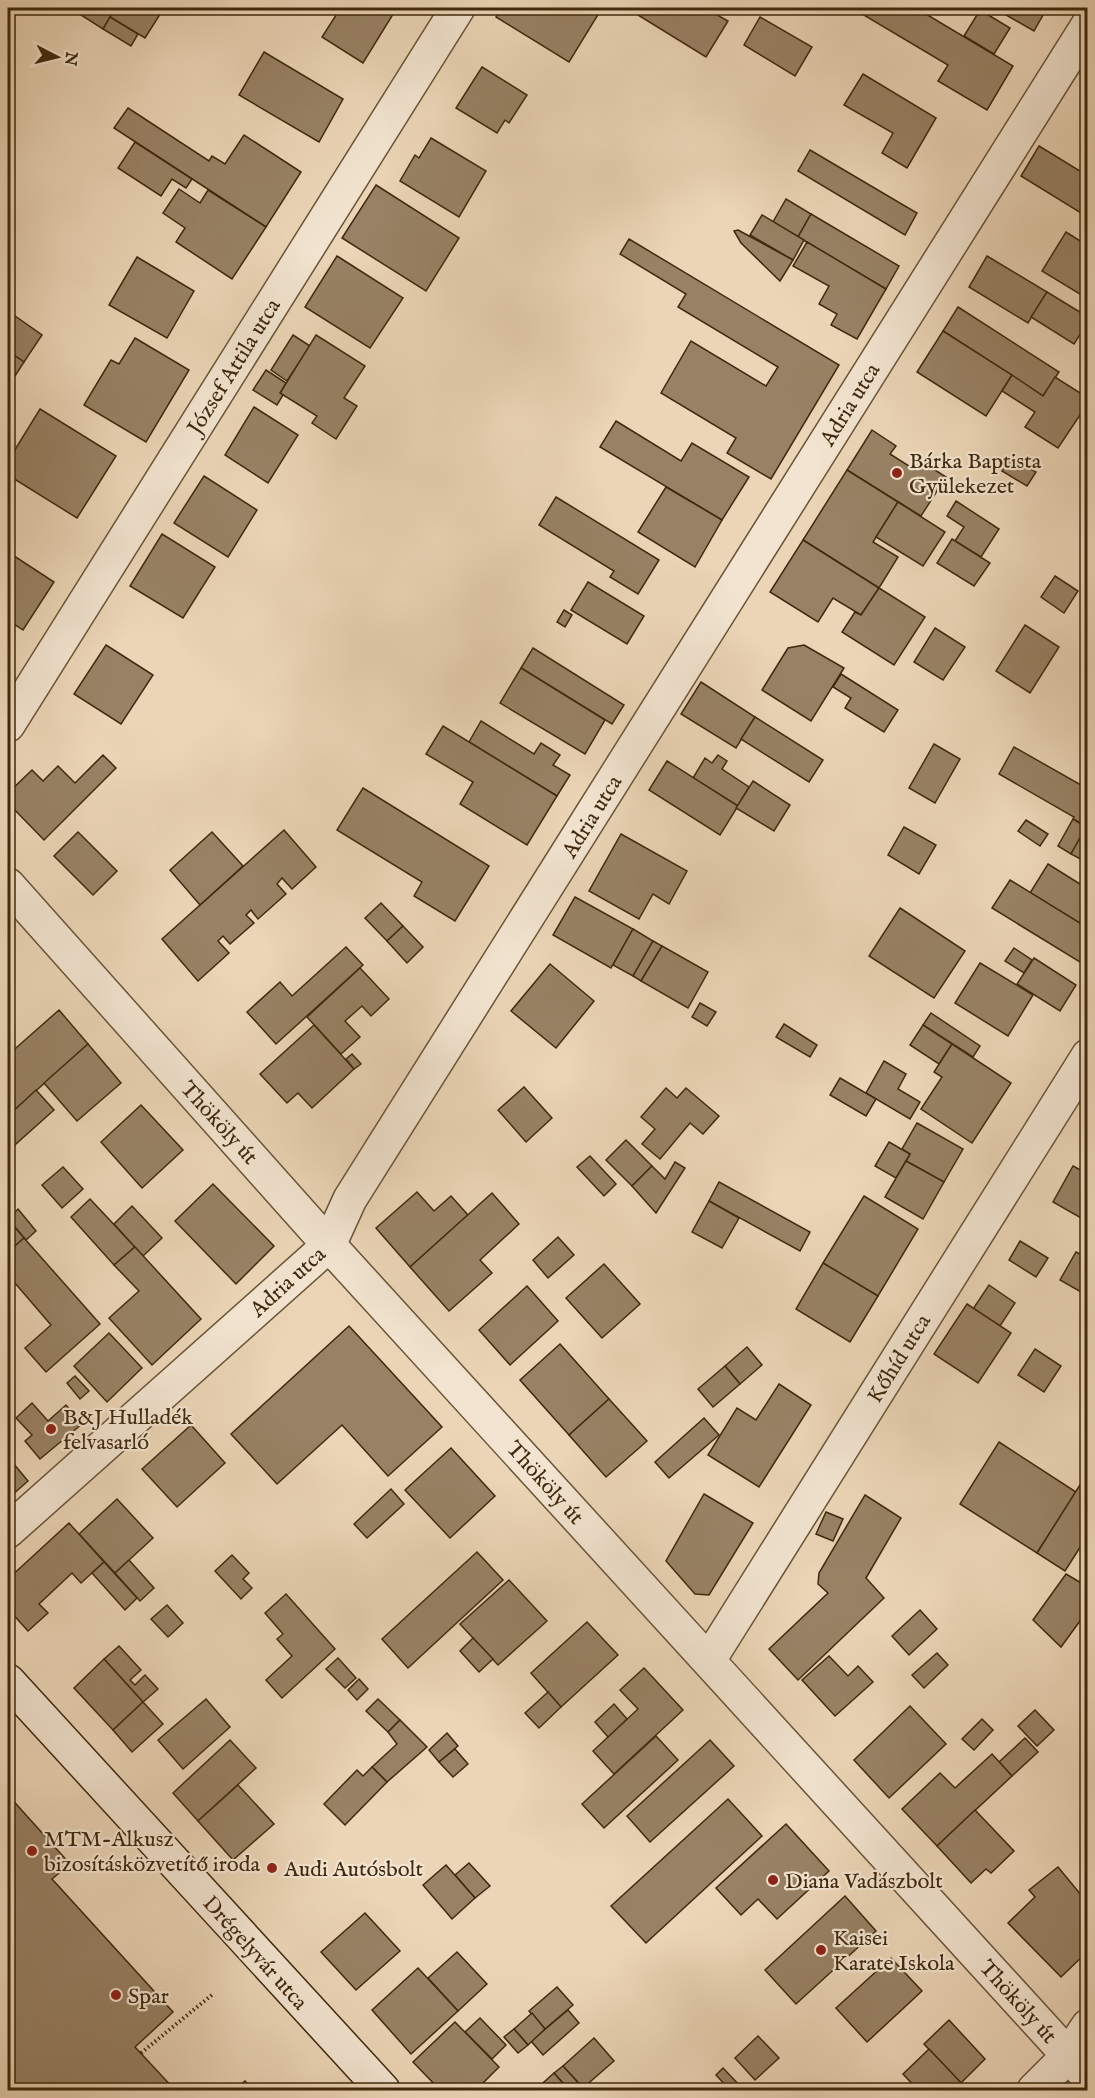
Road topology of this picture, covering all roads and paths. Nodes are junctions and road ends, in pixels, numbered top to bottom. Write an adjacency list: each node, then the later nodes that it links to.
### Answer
1 (458, 8): 3 (street, József Attila utca)
2 (1088, 25): 6 (street, Adria utca)
3 (8, 725)
4 (8, 885): 6 (street, Thököly út)
5 (1088, 1056): 8 (street, Kőhíd utca)
6 (329, 1245): 7 (street, Adria utca); 8 (street, Thököly út)
7 (8, 1531)
8 (709, 1660): 13 (street, Thököly út)
9 (8, 1681): 14 (street, Drégelyvár utca)
10 (213, 1994): 12 (path)
11 (1088, 2026): 13 (street)
12 (141, 2053)
13 (1078, 2066): 15 (street)
14 (383, 2091)
15 (1034, 2091)

